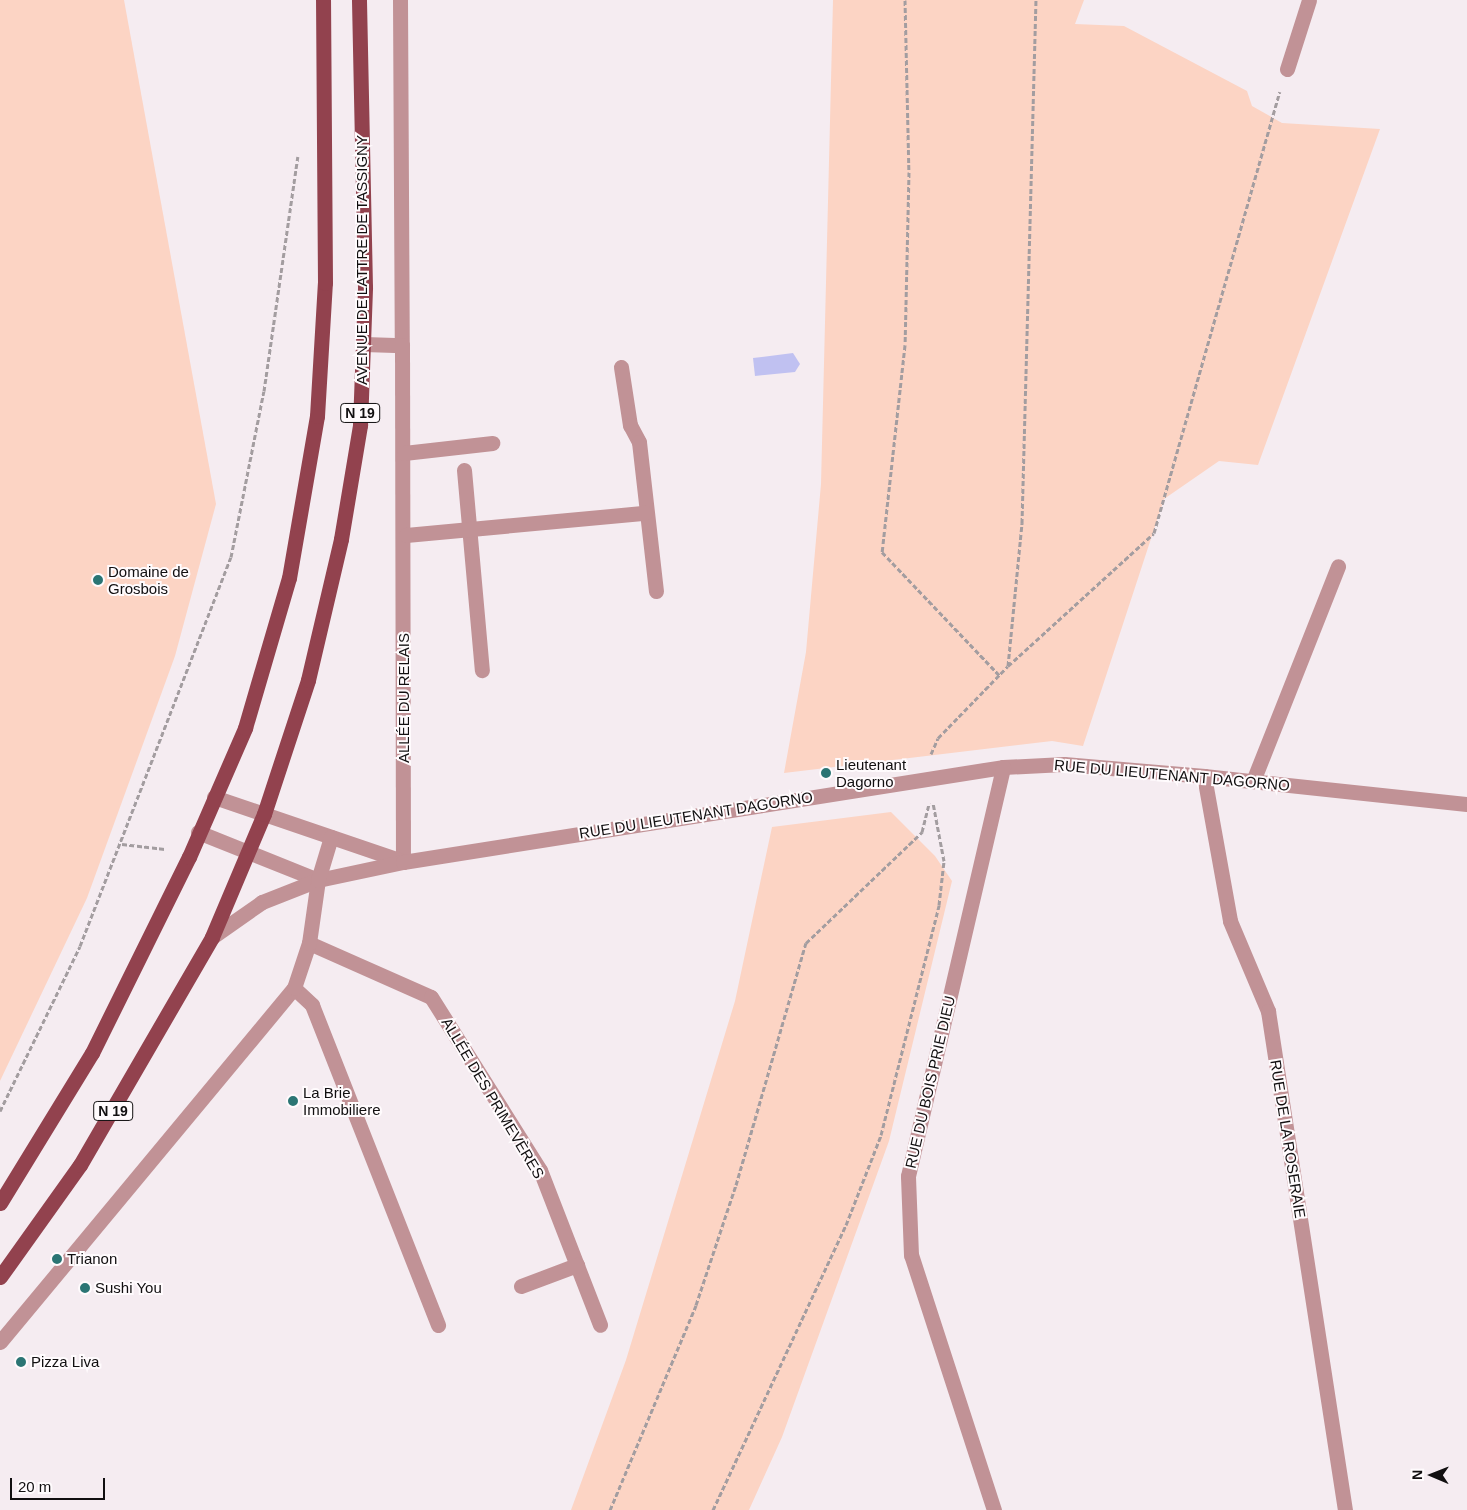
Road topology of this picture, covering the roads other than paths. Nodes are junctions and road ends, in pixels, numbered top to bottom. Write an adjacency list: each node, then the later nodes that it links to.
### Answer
1 (323, 0): 21 (main road, N 19)
2 (359, 0): 6 (main road, AVENUE DE LATTRE DE TASSIGNY / N 19)
3 (400, 0): 7 (street, ALLÉE DU RELAIS)
4 (1309, 0): 5 (street)
5 (1287, 69)
6 (364, 344): 7 (street); 23 (main road, AVENUE DE LATTRE DE TASSIGNY / N 19)
7 (402, 345): 10 (street, ALLÉE DU RELAIS)
8 (620, 367): 12 (street)
9 (492, 444): 10 (street)
10 (404, 453): 14 (street, ALLÉE DU RELAIS)
11 (464, 470): 13 (street)
12 (645, 513): 13 (street); 16 (street)
13 (470, 531): 14 (street); 17 (street)
14 (406, 535): 27 (street, ALLÉE DU RELAIS)
15 (1338, 566): 20 (street)
16 (656, 591)
17 (482, 670)
18 (1003, 767): 19 (street, RUE DU LIEUTENANT DAGORNO); 27 (street, RUE DU LIEUTENANT DAGORNO); 39 (street, RUE DU BOIS PRIE DIEU)
19 (1204, 776): 20 (street, RUE DU LIEUTENANT DAGORNO); 40 (street, RUE DE LA ROSERAIE)
20 (1253, 781): 22 (street, RUE DU LIEUTENANT DAGORNO)
21 (214, 796): 23 (street); 24 (main road, N 19)
22 (1467, 804)
23 (264, 814): 25 (street); 26 (main road, AVENUE DE LATTRE DE TASSIGNY / N 19)
24 (198, 832): 26 (street); 32 (main road, N 19)
25 (331, 837): 27 (street); 28 (street)
26 (248, 852): 28 (street); 29 (main road, AVENUE DE LATTRE DE TASSIGNY / N 19)
27 (403, 862): 28 (street, RUE DU LIEUTENANT DAGORNO)
28 (318, 880): 29 (street, RUE DU LIEUTENANT DAGORNO); 30 (street)
29 (212, 937): 34 (main road, AVENUE DE LATTRE DE TASSIGNY / N 19)
30 (309, 943): 31 (street); 33 (street, ALLÉE DES PRIMEVÈRES)
31 (294, 988): 36 (street); 38 (street)
32 (0, 1204)
33 (577, 1265): 35 (street); 37 (street, ALLÉE DES PRIMEVÈRES)
34 (0, 1277)
35 (521, 1286)
36 (438, 1325)
37 (600, 1325)
38 (0, 1342)
39 (994, 1510)
40 (1345, 1510)

